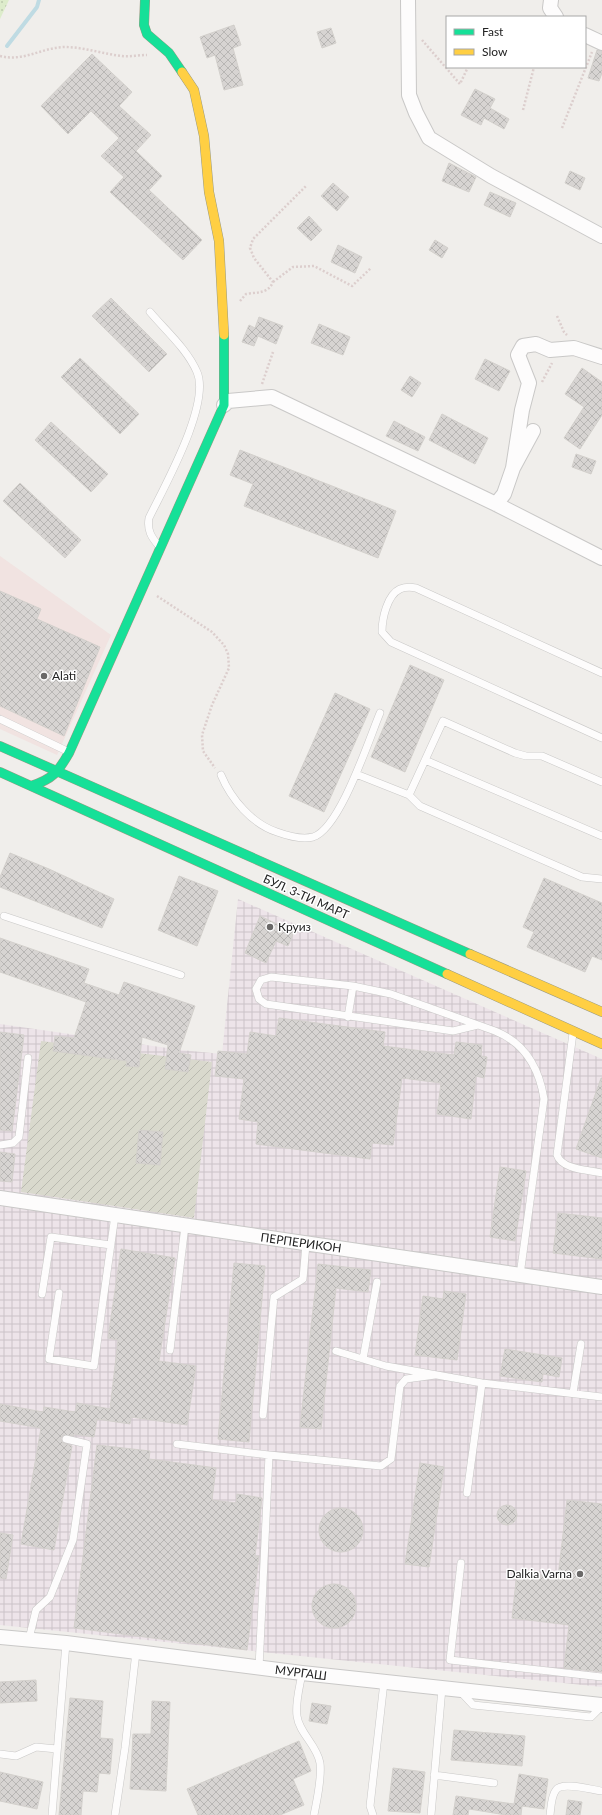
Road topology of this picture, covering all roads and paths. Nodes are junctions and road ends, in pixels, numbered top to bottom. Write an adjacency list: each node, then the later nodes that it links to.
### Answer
1 (145, 0): 7 (street)
2 (408, 0): 5 (street)
3 (551, 0): 4 (street)
4 (555, 16)
5 (408, 24): 10 (path); 18 (street)
6 (594, 39): 9 (path)
7 (169, 53): 8 (path); 26 (street)
8 (0, 56)
9 (586, 61)
10 (446, 68)
11 (446, 68): 12 (path)
12 (468, 68)
13 (534, 68): 15 (path)
14 (584, 68): 16 (path)
15 (523, 110)
16 (562, 128)
17 (306, 186): 20 (path)
18 (602, 236)
19 (371, 268): 20 (path)
20 (273, 282): 21 (path)
21 (238, 305)
22 (150, 312): 30 (lane)
23 (273, 352): 25 (path)
24 (602, 357): 28 (street)
25 (257, 398): 26 (street); 29 (street)
26 (224, 405): 30 (street)
27 (533, 431): 28 (street)
28 (513, 468): 29 (street)
29 (496, 504): 31 (street)
30 (160, 548): 32 (street)
31 (602, 558)
32 (142, 588): 38 (street); 43 (path)
33 (602, 673): 36 (lane)
34 (380, 713): 42 (lane)
35 (0, 719): 38 (lane)
36 (602, 738)
37 (0, 746): 41 (street, БУЛ. 3-ТИ МАРТ)
38 (69, 753): 41 (street)
39 (425, 760): 44 (lane); 46 (lane); 47 (lane)
40 (0, 772): 45 (street, БУЛ. 3-ТИ МАРТ)
41 (58, 773): 45 (street); 52 (street, БУЛ. 3-ТИ МАРТ)
42 (356, 774): 43 (lane); 46 (lane)
43 (220, 775)
44 (602, 782)
45 (31, 786): 55 (street, БУЛ. 3-ТИ МАРТ)
46 (409, 795): 48 (lane)
47 (602, 836)
48 (602, 879)
49 (4, 916): 50 (lane)
50 (181, 975)
51 (353, 986): 53 (lane); 53 (lane); 54 (lane)
52 (602, 1012)
53 (348, 1017): 54 (lane)
54 (478, 1025): 65 (lane)
55 (573, 1030): 56 (street, БУЛ. 3-ТИ МАРТ); 59 (lane)
56 (602, 1044)
57 (28, 1058): 58 (lane)
58 (0, 1144)
59 (602, 1173)
60 (0, 1198): 61 (street, ПЕРПЕРИКОН)
61 (115, 1215): 62 (street, ПЕРПЕРИКОН); 64 (lane)
62 (185, 1226): 63 (street, ПЕРПЕРИКОН); 71 (lane)
63 (306, 1244): 65 (street, ПЕРПЕРИКОН); 78 (lane)
64 (110, 1245): 68 (lane); 69 (lane)
65 (520, 1275): 67 (street, ПЕРПЕРИКОН)
66 (377, 1282): 73 (lane)
67 (602, 1288)
68 (59, 1293)
69 (42, 1294)
70 (582, 1344): 76 (lane)
71 (170, 1350)
72 (336, 1351): 73 (lane)
73 (363, 1359): 74 (lane)
74 (435, 1375): 75 (lane); 81 (lane)
75 (482, 1383): 76 (lane); 82 (lane)
76 (573, 1393): 77 (lane)
77 (602, 1397)
78 (263, 1416)
79 (66, 1439): 85 (lane)
80 (178, 1444): 81 (lane)
81 (269, 1455): 88 (lane)
82 (467, 1493)
83 (462, 1563): 90 (lane)
84 (0, 1637): 85 (street, МУРГАШ)
85 (29, 1639): 86 (street, МУРГАШ)
86 (66, 1643): 87 (street, МУРГАШ); 94 (lane)
87 (136, 1652): 88 (street, МУРГАШ); 100 (lane)
88 (259, 1668): 89 (street, МУРГАШ)
89 (302, 1673): 91 (street, МУРГАШ); 101 (lane)
90 (602, 1677)
91 (384, 1682): 92 (street, МУРГАШ); 102 (lane)
92 (442, 1688): 93 (street, МУРГАШ); 96 (lane)
93 (602, 1706)
94 (58, 1749): 95 (lane); 99 (lane)
95 (0, 1754)
96 (434, 1775): 97 (lane); 103 (lane)
97 (494, 1783)
98 (602, 1791): 104 (lane)
99 (52, 1815)
100 (115, 1815)
101 (314, 1815)
102 (373, 1815)
103 (431, 1815)
104 (550, 1815)

